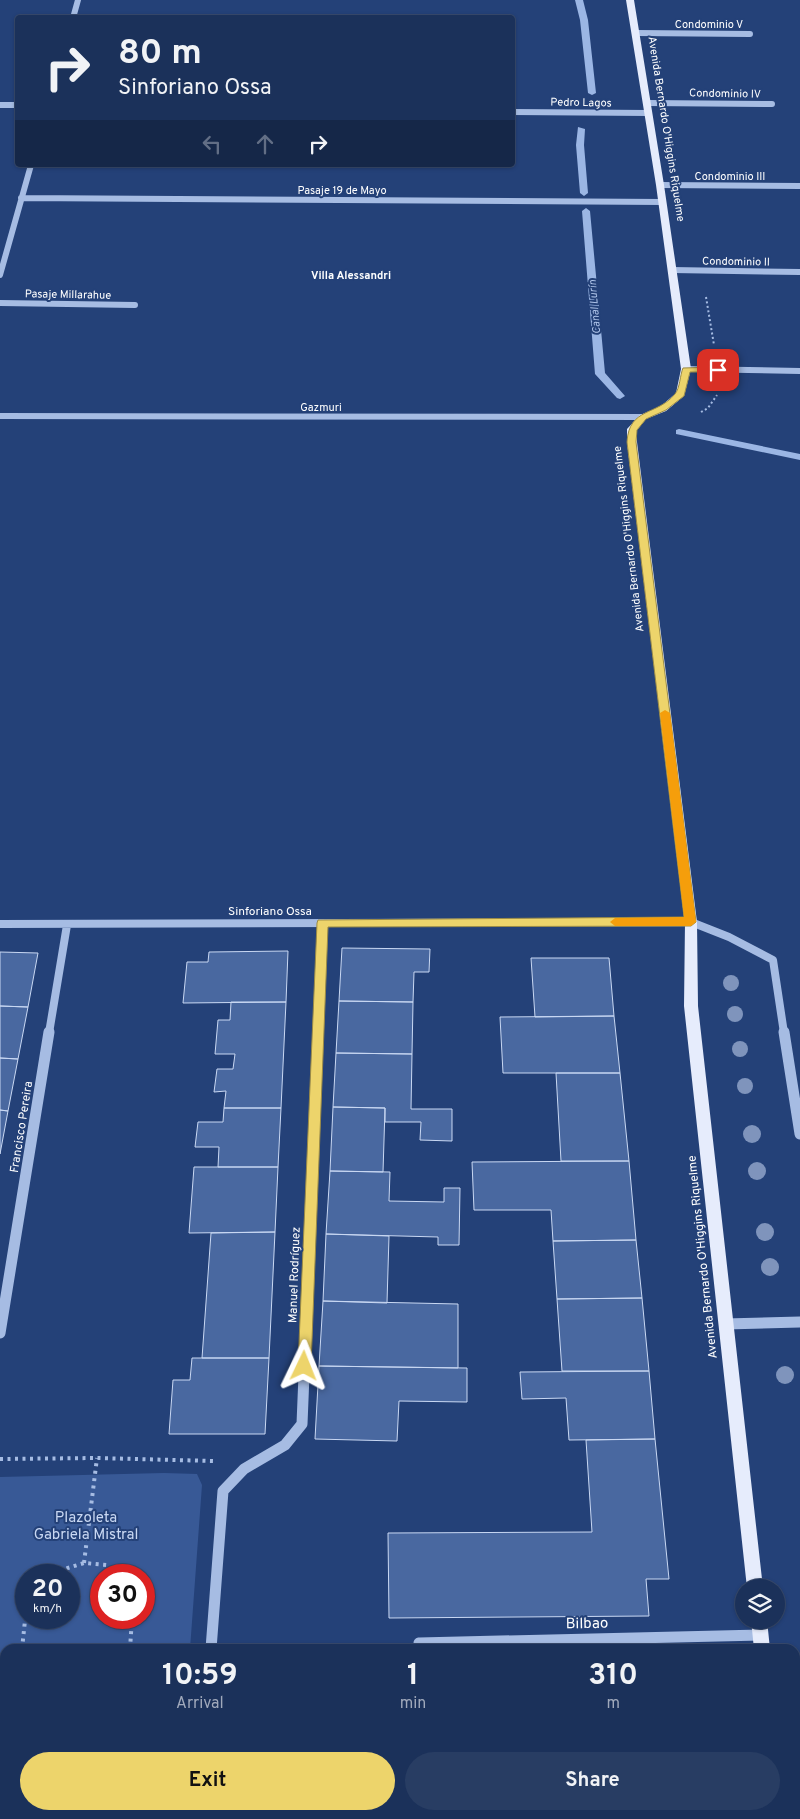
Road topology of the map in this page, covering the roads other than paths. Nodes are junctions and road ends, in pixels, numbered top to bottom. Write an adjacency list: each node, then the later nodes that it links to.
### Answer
1 (78, 0): 3 (street)
2 (630, 0): 4 (main road, Avenida Bernardo O'Higgins Riquelme)
3 (74, 15)
4 (636, 34): 5 (street, Condominio V); 9 (main road, Avenida Bernardo O'Higgins Riquelme)
5 (750, 34)
6 (772, 104): 9 (street, Condominio IV)
7 (0, 105): 8 (street)
8 (15, 105)
9 (648, 108): 10 (street, Pedro Lagos); 12 (main road, Avenida Bernardo O'Higgins Riquelme)
10 (515, 112)
11 (30, 167): 14 (street)
12 (660, 185): 13 (street, Condominio III); 15 (main road, Avenida Bernardo O'Higgins Riquelme)
13 (800, 186)
14 (21, 198): 15 (street, Pasaje 19 de Mayo); 18 (street)
15 (663, 202): 16 (main road, Avenida Bernardo O'Higgins Riquelme)
16 (672, 270): 17 (street, Condominio II); 21 (main road, Avenida Bernardo O'Higgins Riquelme)
17 (800, 272)
18 (0, 275)
19 (0, 303): 20 (street, Pasaje Millarahue)
20 (135, 305)
21 (686, 369): 22 (street); 24 (main road, Avenida Bernardo O'Higgins Riquelme)
22 (800, 371)
23 (0, 416): 24 (street, Gazmuri)
24 (643, 417): 25 (main road, Avenida Bernardo O'Higgins Riquelme)
25 (691, 922): 26 (street, Sinforiano Ossa); 29 (street); 31 (main road, Avenida Bernardo O'Higgins Riquelme)
26 (322, 923): 28 (street, Sinforiano Ossa); 35 (street, Manuel Rodríguez)
27 (0, 924): 28 (street, Sinforiano Ossa)
28 (67, 925): 32 (street, Francisco Pereira)
29 (800, 1134)
30 (800, 1322): 31 (street)
31 (725, 1324): 33 (main road, Avenida Bernardo O'Higgins Riquelme)
32 (0, 1333)
33 (754, 1579)
34 (761, 1635): 36 (street, Bilbao)
35 (211, 1644)
36 (420, 1644)

